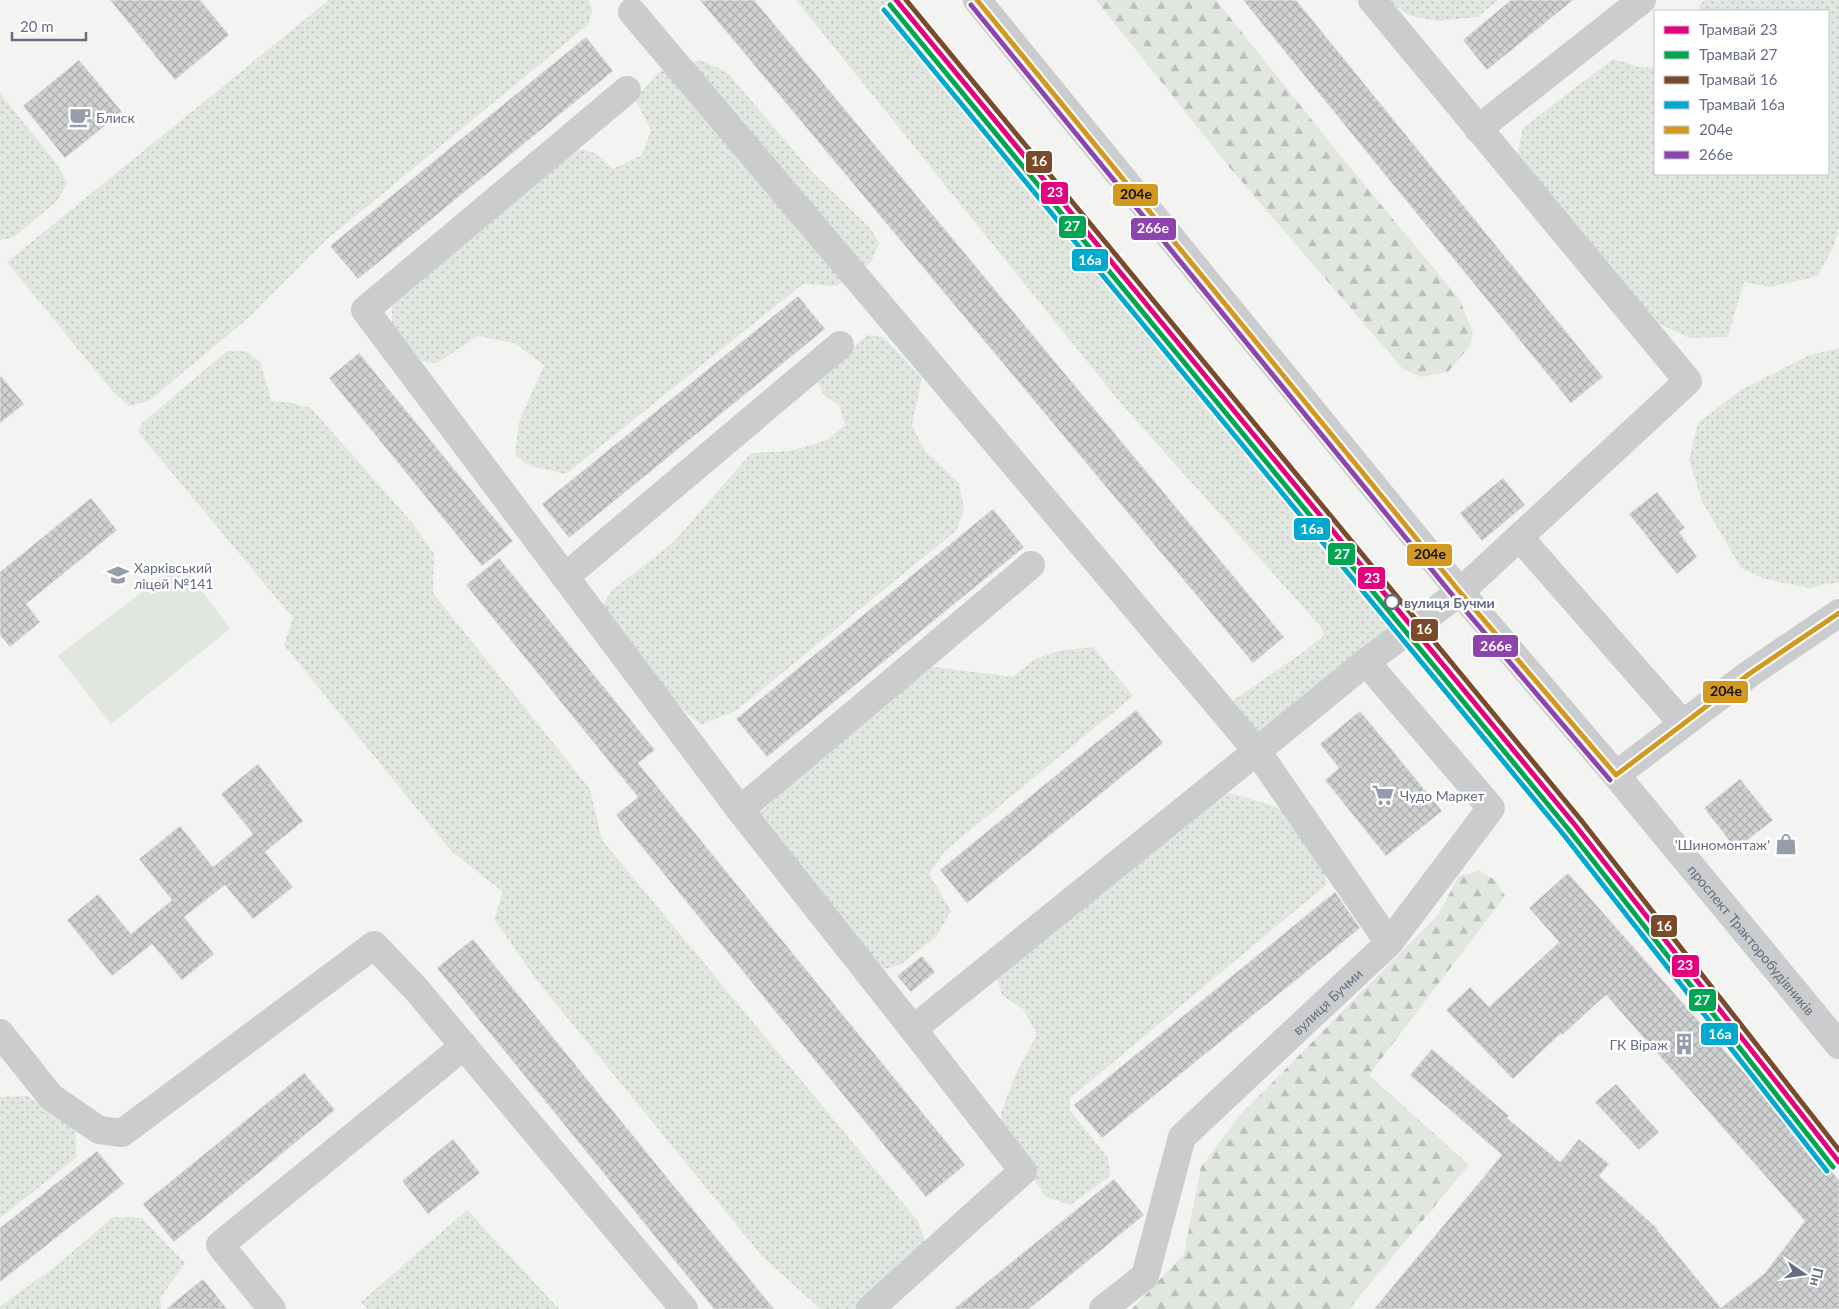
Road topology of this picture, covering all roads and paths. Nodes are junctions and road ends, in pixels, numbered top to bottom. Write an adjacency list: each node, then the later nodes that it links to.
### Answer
1 (976, 0): 11 (street, проспект Тракторобудівників)
2 (1372, 0): 6 (street)
3 (1642, 0): 6 (street)
4 (632, 12): 15 (street)
5 (627, 90): 10 (street)
6 (1478, 129): 8 (street)
7 (840, 345): 10 (street)
8 (1520, 538): 11 (street); 14 (street)
9 (1031, 565): 17 (street)
10 (566, 577): 17 (street)
11 (1460, 592): 13 (street); 16 (street, проспект Тракторобудівників)
12 (1839, 613): 14 (street)
13 (1366, 662): 15 (street); 18 (street, вулиця Бучми)
14 (1683, 724): 16 (street)
15 (1257, 751): 18 (street); 19 (street)
16 (1616, 775): 21 (street, проспект Тракторобудівників)
17 (740, 810): 19 (street)
18 (1389, 943): 26 (street, вулиця Бучми)
19 (913, 1029): 25 (street)
20 (0, 1033): 22 (street)
21 (1839, 1045)
22 (464, 1046): 23 (street); 24 (street)
23 (272, 1309)
24 (684, 1309)
25 (870, 1309)
26 (1103, 1309)

